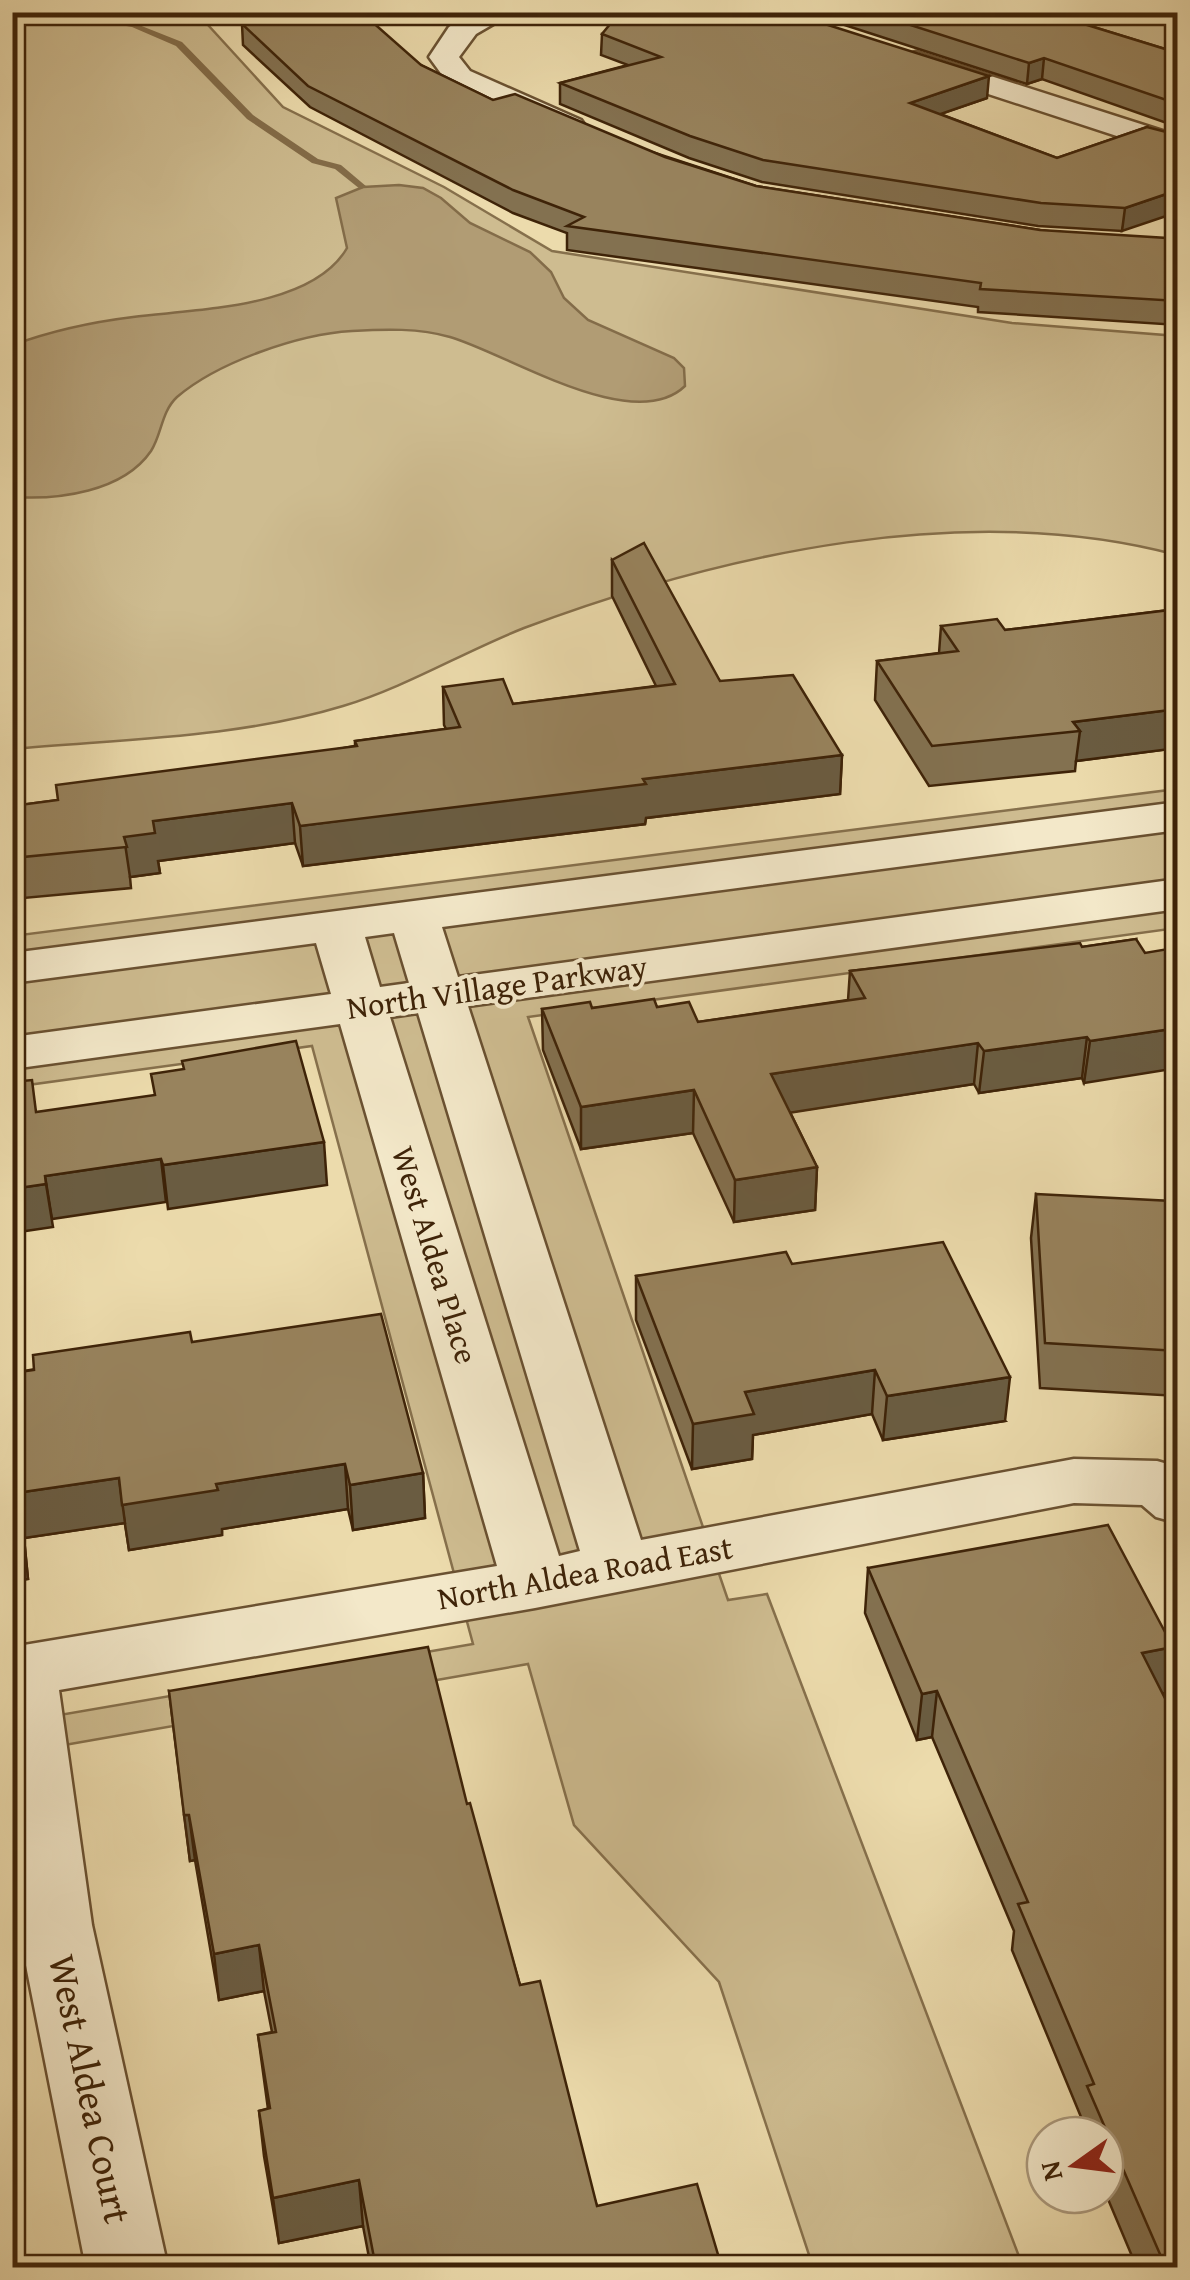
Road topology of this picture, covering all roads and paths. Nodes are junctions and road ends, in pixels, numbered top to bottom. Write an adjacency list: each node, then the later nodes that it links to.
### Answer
1 (500, 12): 3 (street)
2 (885, 51): 4 (street)
3 (592, 136)
4 (1178, 146)
5 (1178, 816): 6 (street)
6 (939, 847): 8 (street); 9 (street)
7 (1178, 894): 9 (street, North Village Parkway)
8 (413, 915): 10 (street); 12 (street)
9 (981, 922): 12 (street, North Village Parkway)
10 (336, 925): 11 (street); 13 (street, West Aldea Place)
11 (12, 968)
12 (438, 995): 13 (street, North Village Parkway); 16 (street)
13 (360, 1006): 14 (street, North Village Parkway); 17 (street, West Aldea Place)
14 (12, 1052)
15 (1167, 1492): 16 (street, North Aldea Road East)
16 (618, 1568): 17 (street, North Aldea Road East)
17 (536, 1584): 18 (street, North Aldea Road East)
18 (17, 1672): 19 (street, West Aldea Court)
19 (127, 2268)

